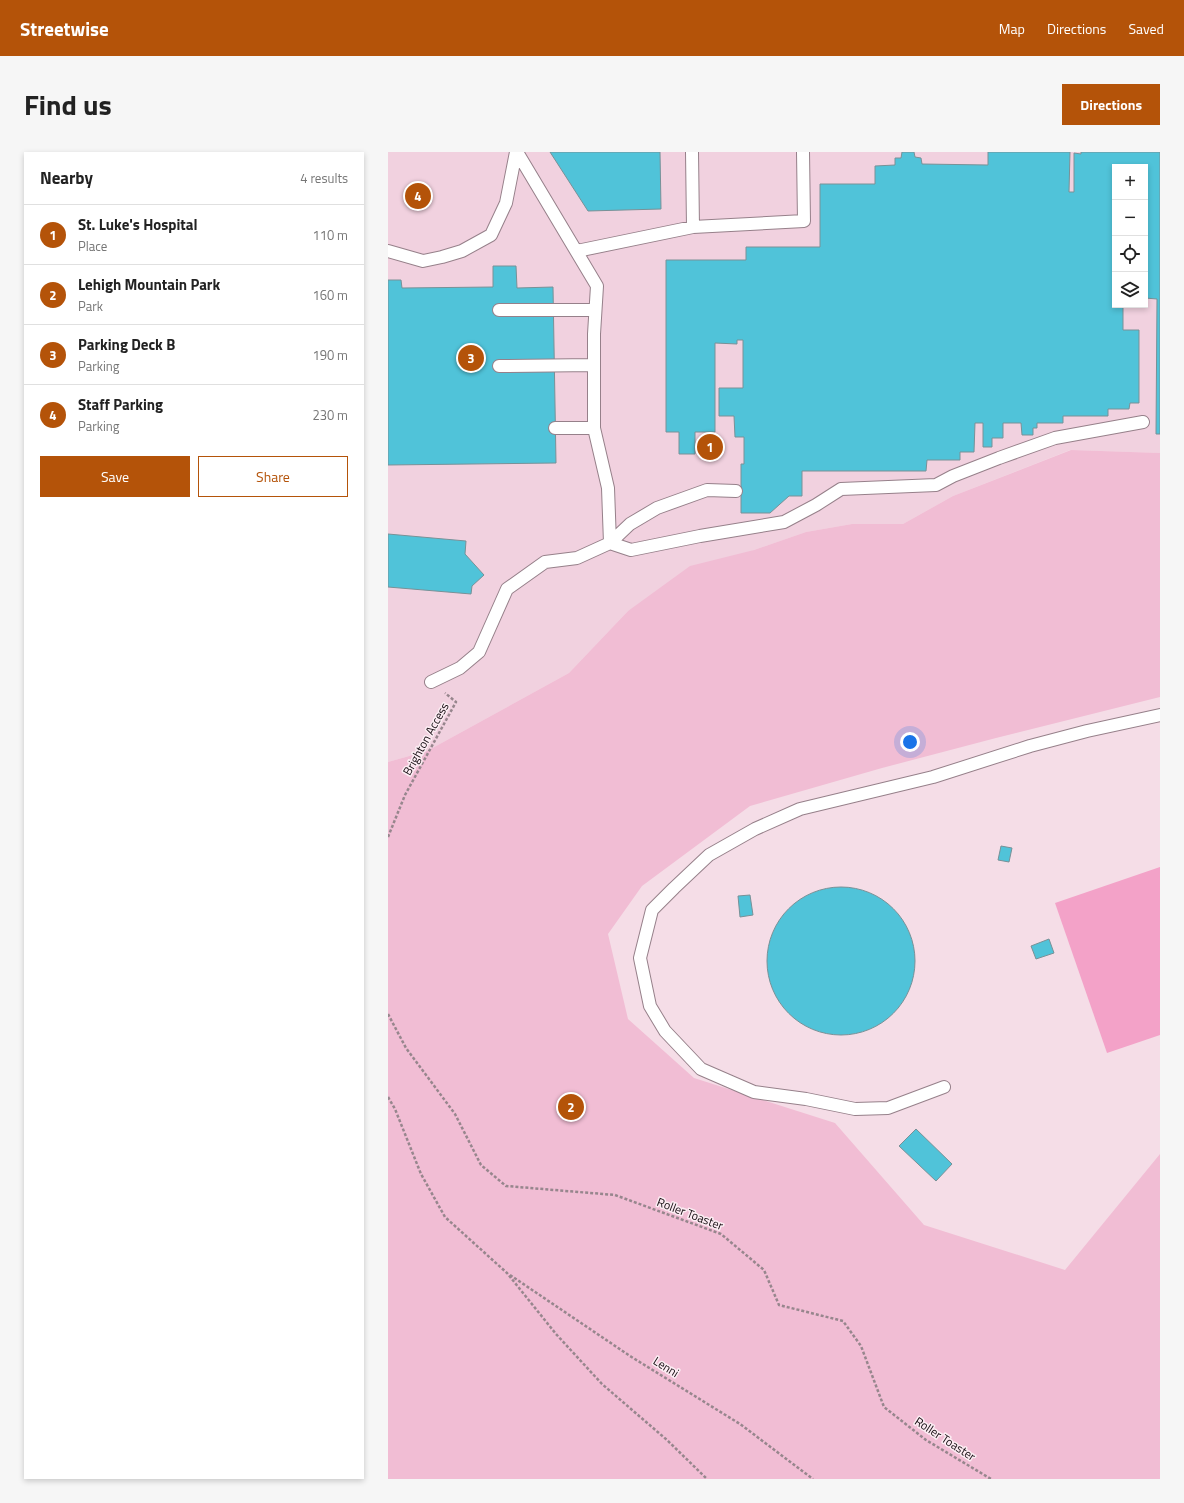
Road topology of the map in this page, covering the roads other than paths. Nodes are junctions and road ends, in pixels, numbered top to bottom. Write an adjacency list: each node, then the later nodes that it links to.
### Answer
1 (516, 152): 5 (lane); 6 (lane)
2 (692, 152): 4 (lane)
3 (803, 152): 4 (lane)
4 (693, 227): 6 (lane)
5 (388, 251)
6 (577, 251): 8 (lane)
7 (499, 310): 8 (lane)
8 (595, 310): 9 (lane)
9 (594, 365): 10 (lane); 13 (lane)
10 (499, 366)
11 (1143, 422): 15 (lane)
12 (555, 428): 13 (lane)
13 (594, 428): 15 (lane)
14 (736, 491): 15 (lane)
15 (610, 542): 16 (lane)
16 (431, 682)
17 (1160, 715): 18 (lane)
18 (944, 1087)

